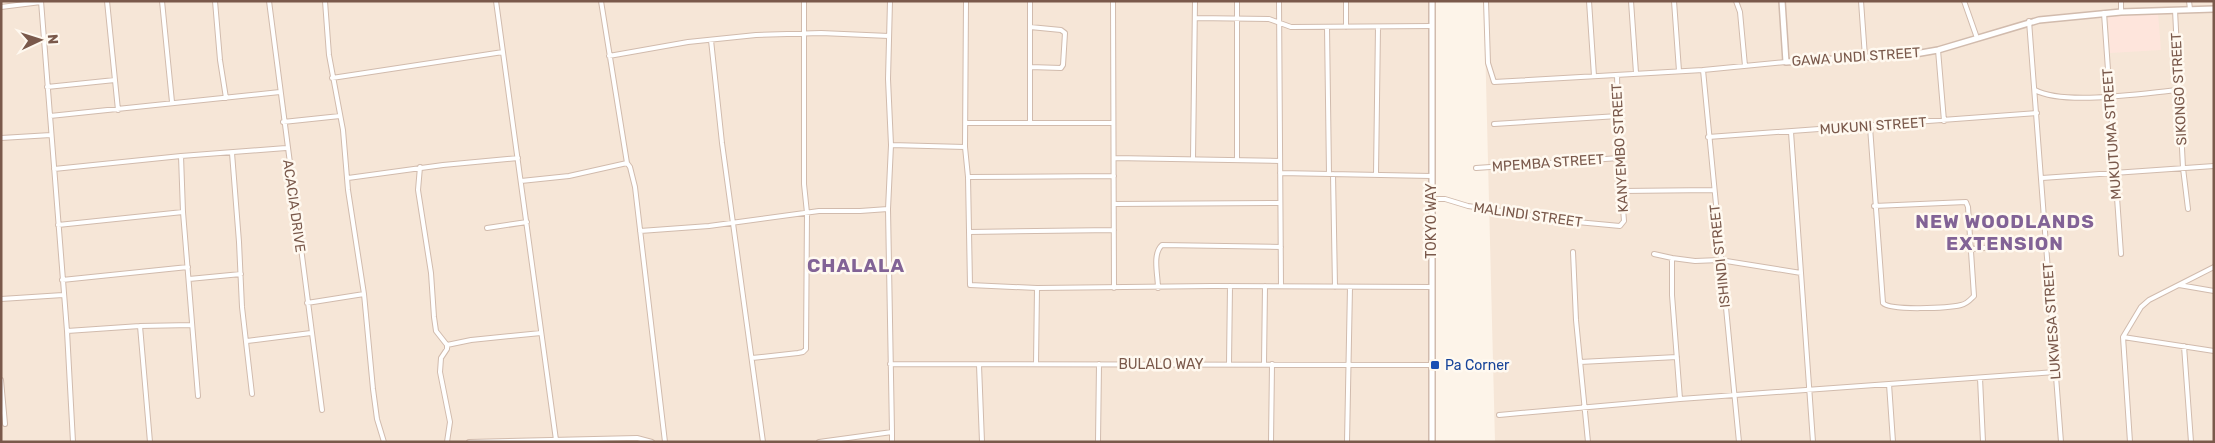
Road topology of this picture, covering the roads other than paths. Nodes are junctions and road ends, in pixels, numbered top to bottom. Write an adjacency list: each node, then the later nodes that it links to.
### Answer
1 (41, 1): 29 (street); 62 (street)
2 (107, 1): 61 (street)
3 (162, 1): 68 (street)
4 (215, 1): 67 (street)
5 (269, 1): 65 (street, ACACIA DRIVE)
6 (325, 1): 60 (street)
7 (496, 1): 49 (street)
8 (602, 1): 50 (street)
9 (804, 1): 44 (street)
10 (890, 1): 45 (street)
11 (966, 1): 76 (street)
12 (1030, 1): 41 (street)
13 (1113, 1): 78 (street)
14 (1195, 1): 35 (street)
15 (1237, 1): 36 (street)
16 (1279, 1): 38 (street)
17 (1346, 1): 39 (street)
18 (1432, 1): 40 (street, TOKYO WAY)
19 (1486, 1): 59 (street, GAWA UNDI STREET)
20 (1589, 1): 59 (street)
21 (1631, 1): 57 (street)
22 (1674, 1): 56 (street)
23 (1736, 1): 53 (street)
24 (1782, 1): 52 (street)
25 (1862, 1): 51 (street)
26 (1964, 1): 46 (street)
27 (2121, 1): 33 (street)
28 (2189, 1): 30 (street)
29 (1, 7)
30 (2190, 9): 31 (street, GAWA UNDI STREET); 32 (street, GAWA UNDI STREET)
31 (2214, 9)
32 (2175, 10): 33 (street, GAWA UNDI STREET); 64 (street, SIKONGO STREET)
33 (2122, 12): 34 (street, GAWA UNDI STREET)
34 (2104, 13): 37 (street, GAWA UNDI STREET); 66 (street, MUKUTUMA STREET)
35 (1195, 18): 36 (street); 93 (street)
36 (1237, 19): 38 (street); 94 (street)
37 (2029, 21): 46 (street, GAWA UNDI STREET); 63 (street, LUKWESA STREET)
38 (1278, 22): 42 (street); 95 (street)
39 (1346, 26): 42 (street); 43 (street)
40 (1432, 26): 43 (street); 107 (street, TOKYO WAY)
41 (1030, 27): 54 (street); 54 (street)
42 (1327, 27): 104 (street)
43 (1378, 27): 105 (street)
44 (805, 33): 45 (street); 47 (street); 121 (street)
45 (889, 36): 85 (street)
46 (1977, 38): 48 (street, GAWA UNDI STREET)
47 (711, 40): 50 (street); 124 (street)
48 (1938, 50): 51 (street, GAWA UNDI STREET); 74 (street)
49 (503, 52): 60 (street); 90 (street)
50 (609, 56): 96 (street)
51 (1864, 57): 52 (street, GAWA UNDI STREET)
52 (1786, 62): 53 (street, GAWA UNDI STREET)
53 (1745, 66): 55 (street, GAWA UNDI STREET)
54 (1030, 67): 77 (street)
55 (1702, 70): 56 (street, GAWA UNDI STREET); 83 (street, ISHINDI STREET)
56 (1679, 71): 57 (street, GAWA UNDI STREET)
57 (1636, 74): 58 (street, GAWA UNDI STREET)
58 (1617, 75): 59 (street, GAWA UNDI STREET); 73 (street, KANYEMBO STREET)
59 (1594, 76)
60 (332, 78): 72 (street)
61 (115, 80): 62 (street); 69 (street)
62 (48, 87): 71 (street)
63 (2035, 90): 66 (street); 70 (street, LUKWESA STREET)
64 (2179, 90): 66 (street); 100 (street, SIKONGO STREET)
65 (280, 92): 67 (street); 75 (street, ACACIA DRIVE)
66 (2108, 95): 102 (street, MUKUTUMA STREET)
67 (226, 98): 68 (street)
68 (172, 102): 69 (street)
69 (118, 110): 71 (street)
70 (2037, 113): 74 (street, MUKUNI STREET); 110 (street, LUKWESA STREET)
71 (50, 116): 82 (street)
72 (340, 116): 75 (street); 109 (street)
73 (1618, 116): 79 (street); 92 (street, KANYEMBO STREET)
74 (1944, 121): 80 (street, MUKUNI STREET)
75 (283, 122): 87 (street, ACACIA DRIVE)
76 (966, 123): 77 (street); 86 (street)
77 (1030, 123): 78 (street)
78 (1113, 123): 91 (street)
79 (1494, 124)
80 (1870, 127): 81 (street, MUKUNI STREET); 117 (street)
81 (1791, 132): 83 (street, MUKUNI STREET); 140 (street)
82 (51, 135): 84 (street); 101 (street)
83 (1708, 137): 112 (street, ISHINDI STREET)
84 (1, 138)
85 (891, 146): 86 (street); 118 (street)
86 (965, 147): 108 (street)
87 (286, 148): 88 (street); 158 (street, ACACIA DRIVE)
88 (232, 153): 89 (street); 141 (street)
89 (181, 156): 101 (street); 120 (street)
90 (518, 158): 98 (street); 111 (street)
91 (1114, 158): 93 (street); 106 (street)
92 (1619, 158): 99 (street, MPEMBA STREET); 113 (street, KANYEMBO STREET)
93 (1193, 160): 94 (street)
94 (1237, 160): 95 (street)
95 (1280, 161): 103 (street)
96 (627, 163): 111 (street); 128 (street)
97 (2214, 166): 100 (street)
98 (420, 168): 109 (street); 166 (street)
99 (1476, 168)
100 (2183, 168): 102 (street); 119 (street, SIKONGO STREET)
101 (54, 169): 125 (street)
102 (2115, 173): 110 (street); 135 (street, MUKUTUMA STREET)
103 (1280, 174): 104 (street); 115 (street)
104 (1331, 174): 105 (street); 148 (street)
105 (1376, 174): 107 (street)
106 (1114, 176): 108 (street); 116 (street)
107 (1431, 176): 114 (street, TOKYO WAY)
108 (968, 177): 129 (street)
109 (348, 178): 155 (street)
110 (2042, 178): 130 (street, LUKWESA STREET)
111 (521, 181): 123 (street)
112 (1713, 190): 113 (street); 137 (street, ISHINDI STREET)
113 (1622, 191): 122 (street, KANYEMBO STREET)
114 (1431, 199): 122 (street, MALINDI STREET); 150 (street, TOKYO WAY)
115 (1280, 203): 116 (street); 131 (street)
116 (1114, 204): 127 (street)
117 (1874, 206): 132 (street); 132 (street)
118 (888, 209): 121 (street); 172 (street)
119 (2188, 209)
120 (183, 212): 125 (street); 138 (street)
121 (807, 213): 124 (street); 170 (street)
122 (1624, 221)
123 (528, 222): 126 (street); 163 (street)
124 (734, 222): 128 (street); 170 (street)
125 (58, 225): 142 (street)
126 (487, 228)
127 (1114, 230): 129 (street); 152 (street)
128 (640, 231): 206 (street)
129 (969, 232): 151 (street)
130 (2046, 242): 132 (street); 181 (street, LUKWESA STREET)
131 (1281, 247): 147 (street); 153 (street)
132 (1972, 250)
133 (1573, 252): 171 (street)
134 (1654, 254): 136 (street)
135 (2121, 254)
136 (1672, 258): 137 (street); 169 (street)
137 (1720, 260): 140 (street); 187 (street, ISHINDI STREET)
138 (188, 267): 142 (street); 143 (street)
139 (2214, 267): 144 (street)
140 (1801, 273): 185 (street)
141 (241, 274): 143 (street); 165 (street)
142 (62, 280): 156 (street)
143 (189, 280): 159 (street)
144 (2178, 285): 154 (street); 164 (street)
145 (1230, 286): 146 (street); 153 (street); 176 (street)
146 (1265, 286): 147 (street); 177 (street)
147 (1281, 286): 148 (street)
148 (1335, 287): 149 (street)
149 (1350, 287): 150 (street); 179 (street)
150 (1432, 287): 180 (street, TOKYO WAY)
151 (1037, 288): 152 (street); 174 (street)
152 (1114, 288): 153 (street)
153 (1158, 288)
154 (2214, 291)
155 (364, 294): 158 (street); 202 (street)
156 (63, 295): 157 (street); 161 (street)
157 (1, 299)
158 (307, 303): 162 (street, ACACIA DRIVE)
159 (192, 325): 160 (street); 188 (street)
160 (140, 326): 161 (street); 201 (street)
161 (67, 331): 200 (street)
162 (311, 333): 165 (street); 191 (street, ACACIA DRIVE)
163 (541, 333): 166 (street); 195 (street)
164 (2124, 337): 167 (street); 221 (street)
165 (247, 341): 186 (street)
166 (448, 345): 203 (street)
167 (2184, 346): 168 (street); 222 (street)
168 (2214, 351)
169 (1677, 357): 171 (street); 189 (street)
170 (752, 358): 207 (street)
171 (1580, 362): 190 (street)
172 (890, 364): 173 (street, BULALO WAY); 194 (street)
173 (980, 364): 174 (street, BULALO WAY); 210 (street)
174 (1036, 364): 175 (street, BULALO WAY)
175 (1099, 364): 176 (street, BULALO WAY); 211 (street)
176 (1229, 364): 177 (street, BULALO WAY)
177 (1264, 364): 178 (street, BULALO WAY)
178 (1272, 364): 179 (street, BULALO WAY); 212 (street)
179 (1350, 364): 180 (street, BULALO WAY); 213 (street)
180 (1432, 365): 214 (street, TOKYO WAY)
181 (2055, 372): 182 (street); 220 (street, LUKWESA STREET)
182 (1980, 378): 184 (street); 219 (street)
183 (1, 380): 193 (street)
184 (1889, 384): 185 (street); 218 (street)
185 (1810, 390): 187 (street); 217 (street)
186 (252, 394)
187 (1734, 394): 189 (street); 216 (street, ISHINDI STREET)
188 (198, 396)
189 (1680, 399): 190 (street)
190 (1586, 409): 192 (street); 215 (street)
191 (322, 410)
192 (1499, 415)
193 (4, 424)
194 (892, 432): 208 (street); 209 (street)
195 (556, 440): 196 (street); 197 (street)
196 (527, 441): 204 (street)
197 (581, 441): 198 (street)
198 (608, 441): 199 (street)
199 (646, 441): 205 (street)
200 (73, 442)
201 (150, 442)
202 (384, 442)
203 (447, 442)
204 (469, 442)
205 (652, 442)
206 (665, 442)
207 (763, 442)
208 (819, 442)
209 (892, 442)
210 (982, 442)
211 (1098, 442)
212 (1271, 442)
213 (1347, 442)
214 (1432, 442)
215 (1588, 442)
216 (1739, 442)
217 (1813, 442)
218 (1893, 442)
219 (1983, 442)
220 (2061, 442)
221 (2130, 442)
222 (2190, 442)

